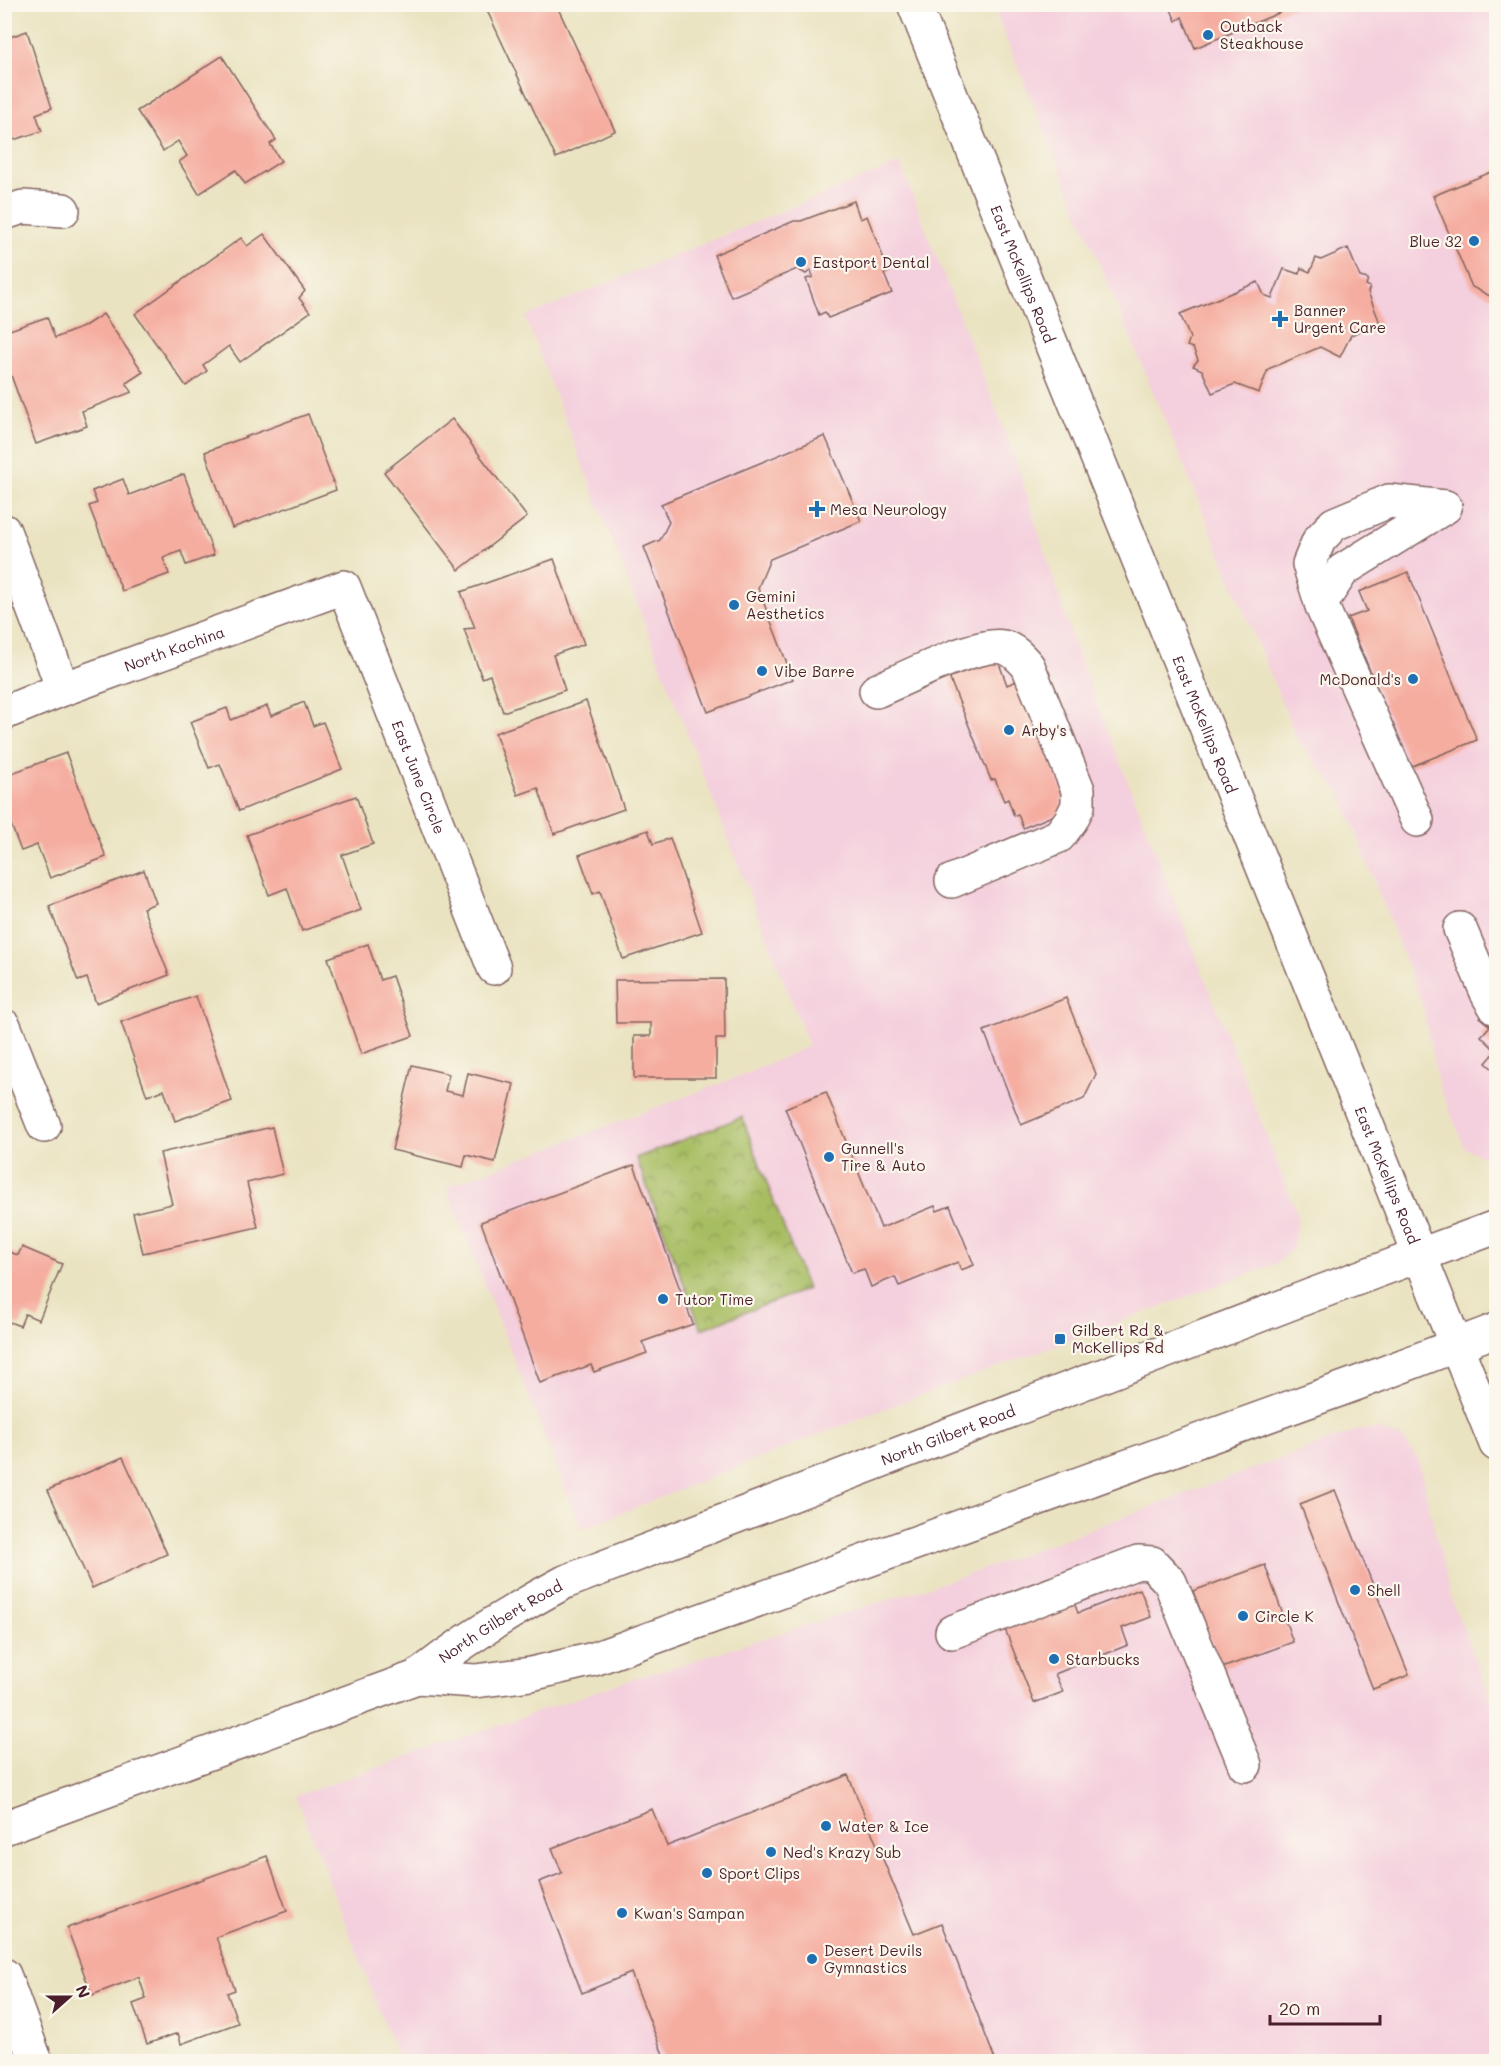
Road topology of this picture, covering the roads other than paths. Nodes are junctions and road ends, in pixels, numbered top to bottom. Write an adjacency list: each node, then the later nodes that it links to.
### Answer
1 (914, 4): 18 (main road, East McKellips Road)
2 (63, 210): 3 (main road)
3 (4, 213)
4 (4, 531): 7 (main road)
5 (344, 587): 7 (main road, North Kachina); 13 (main road, East June Circle)
6 (1321, 603): 6 (main road); 10 (main road)
7 (63, 689): 9 (main road, North Kachina)
8 (876, 691): 11 (main road)
9 (4, 713)
10 (1417, 820)
11 (951, 881)
12 (1460, 929): 14 (main road)
13 (494, 968)
14 (1497, 1008)
15 (4, 1026): 16 (main road)
16 (44, 1126)
17 (1497, 1227): 18 (main road, North Gilbert Road)
18 (1421, 1254): 20 (main road, East McKellips Road); 23 (main road, North Gilbert Road)
19 (1497, 1330): 20 (main road, North Gilbert Road)
20 (1458, 1344): 21 (main road, East McKellips Road); 23 (main road, North Gilbert Road)
21 (1497, 1444)
22 (952, 1632): 24 (main road)
23 (417, 1677): 25 (main road, North Gilbert Road)
24 (1245, 1765)
25 (4, 1828)
26 (4, 1975): 27 (main road)
27 (36, 2061)

